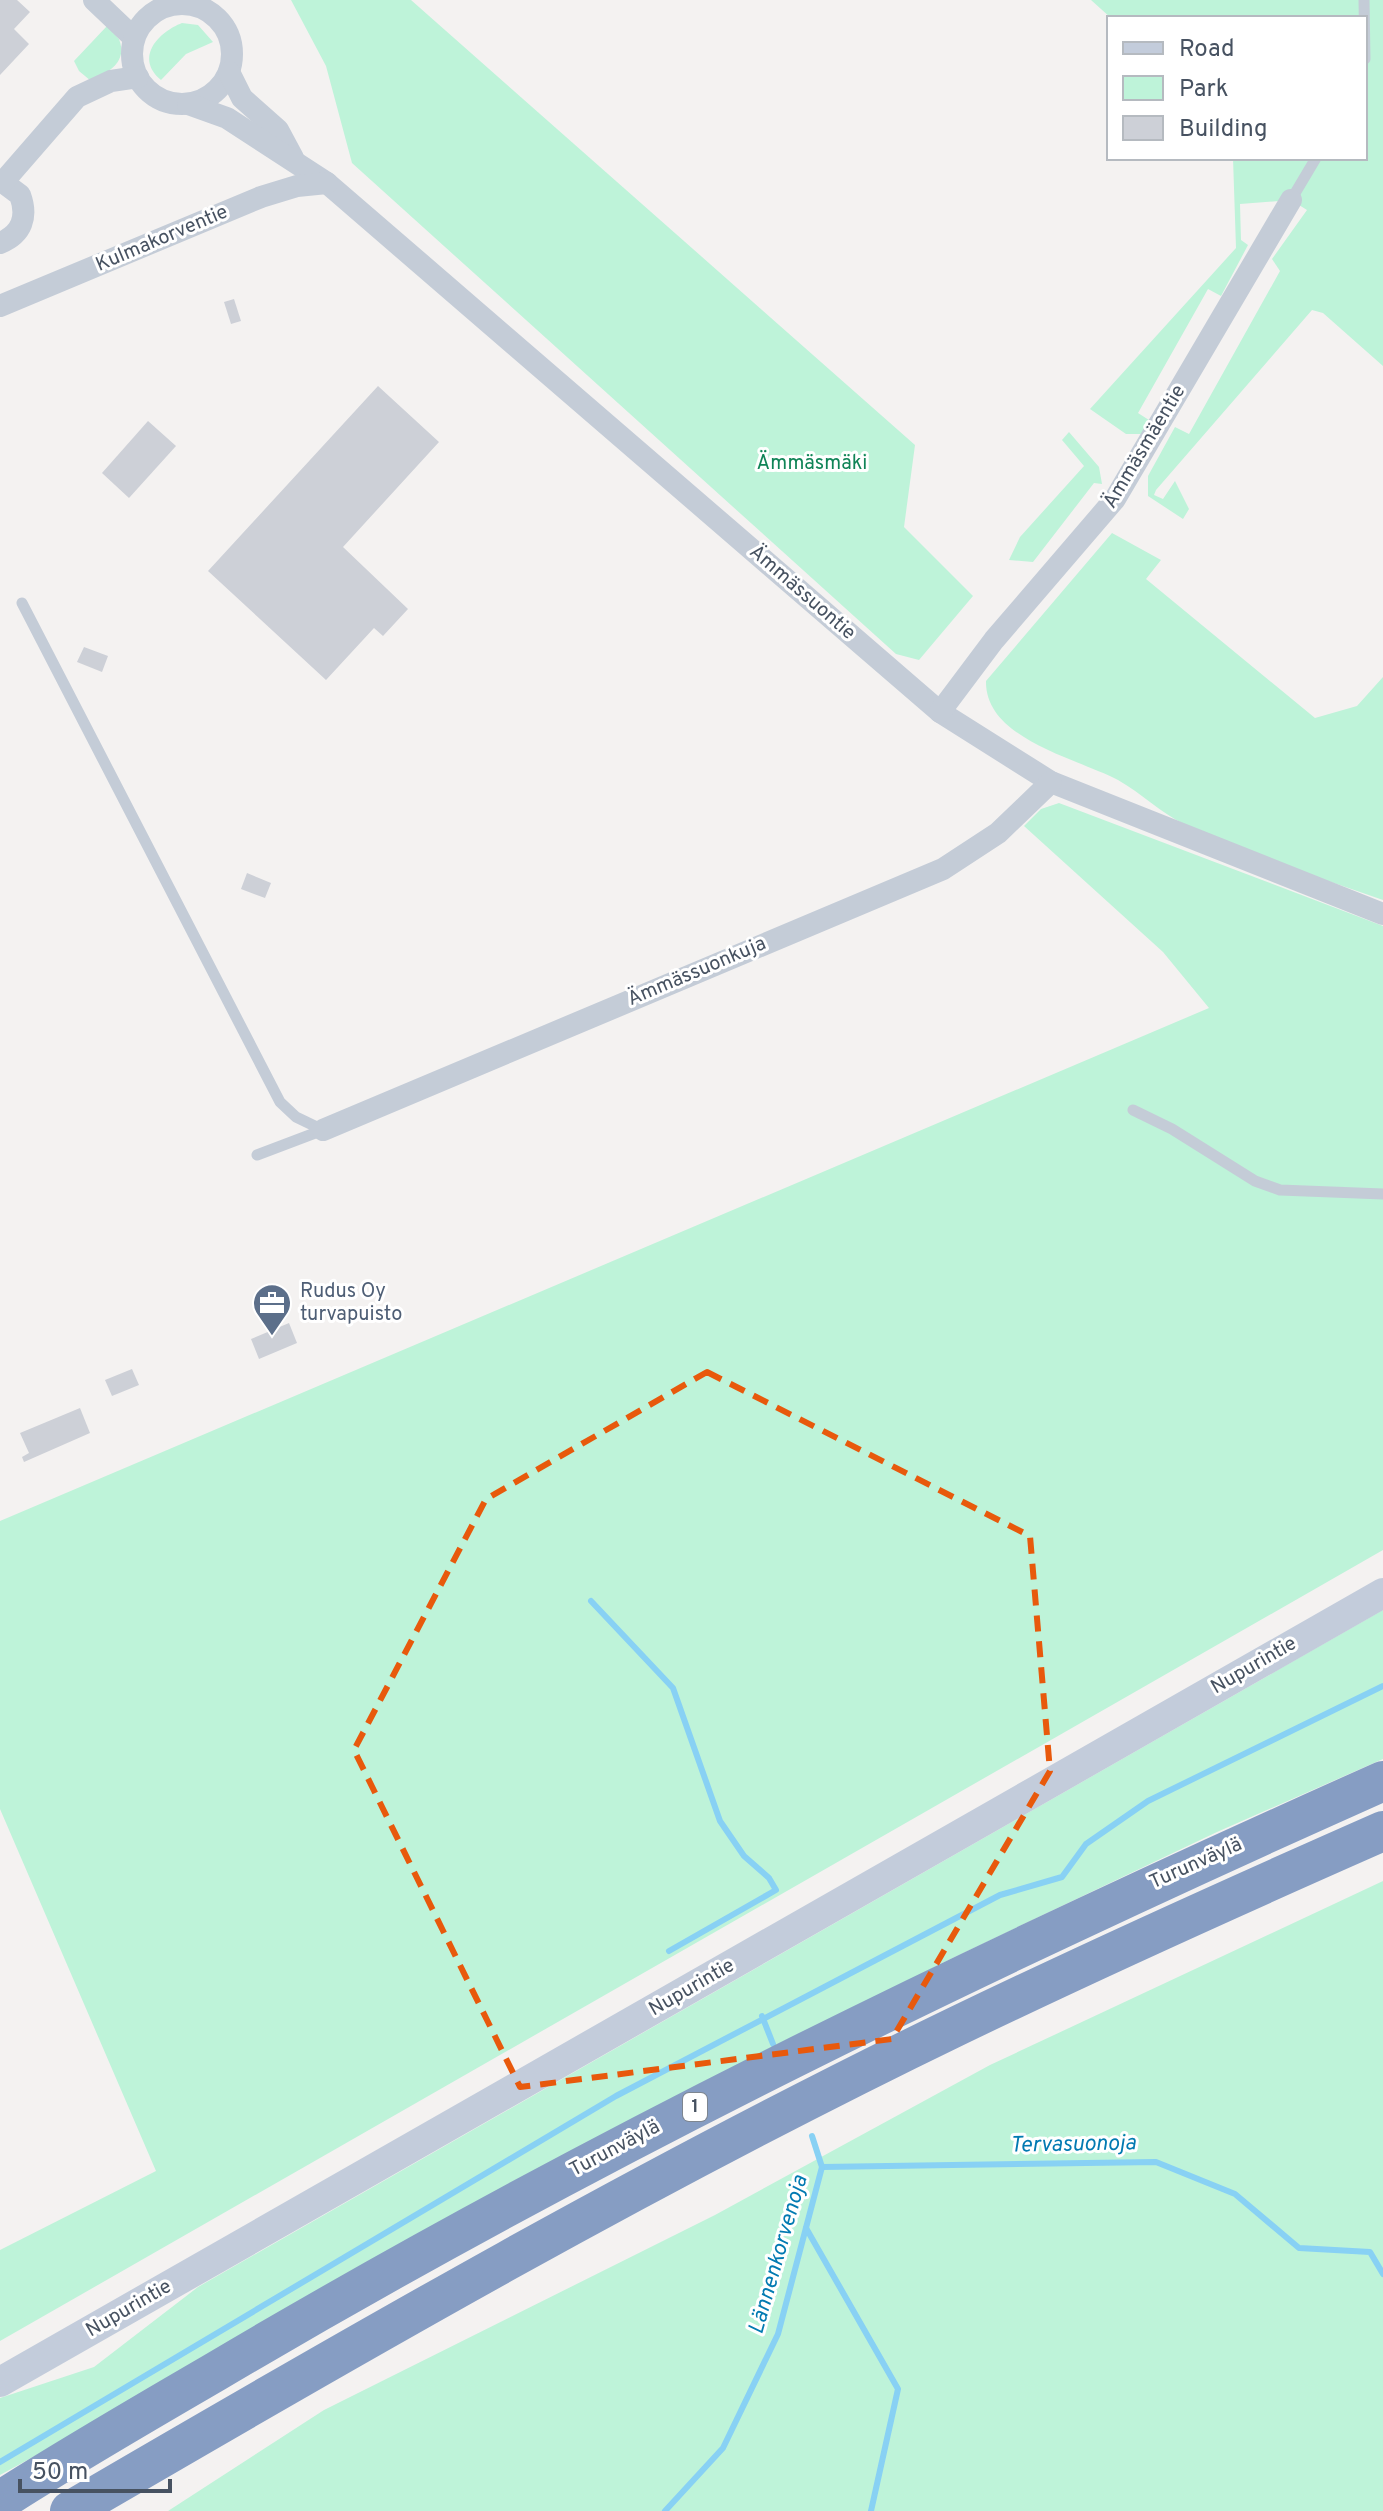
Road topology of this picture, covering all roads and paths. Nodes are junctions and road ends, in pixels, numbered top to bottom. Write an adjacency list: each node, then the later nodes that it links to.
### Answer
1 (94, 0): 6 (street)
2 (222, 0): 5 (street)
3 (185, 2): 4 (street); 5 (street)
4 (150, 6): 6 (street)
5 (222, 24): 7 (street)
6 (134, 38): 8 (street)
7 (229, 72): 9 (street); 10 (street, Ämmässuontie)
8 (138, 77): 9 (street); 12 (street)
9 (188, 104): 10 (street, Ämmässuontie)
10 (293, 158): 13 (street, Ämmässuontie)
11 (1315, 160): 14 (lane, Ämmäsmäentie)
12 (2, 180): 15 (street)
13 (327, 183): 16 (street, Kulmakorventie); 18 (street, Ämmässuontie)
14 (1291, 200): 18 (street, Ämmäsmäentie)
15 (0, 243)
16 (0, 306)
17 (22, 603): 22 (lane)
18 (940, 712): 19 (street, Ämmässuontie)
19 (1051, 782): 20 (street, Ämmässuontie); 22 (street, Ämmässuonkuja)
20 (1383, 914)
21 (1133, 1110): 24 (lane)
22 (323, 1130): 23 (lane)
23 (257, 1155)
24 (1383, 1194)
25 (1383, 1593): 28 (main road, Nupurintie)
26 (1383, 1781): 29 (highway, Turunväylä / 1)
27 (1383, 1831): 29 (highway, Turunväylä / 1)
28 (0, 2382)
29 (162, 2430): 30 (highway, Turunväylä / 1); 31 (highway, Turunväylä / 1)
30 (0, 2501)
31 (70, 2511)

